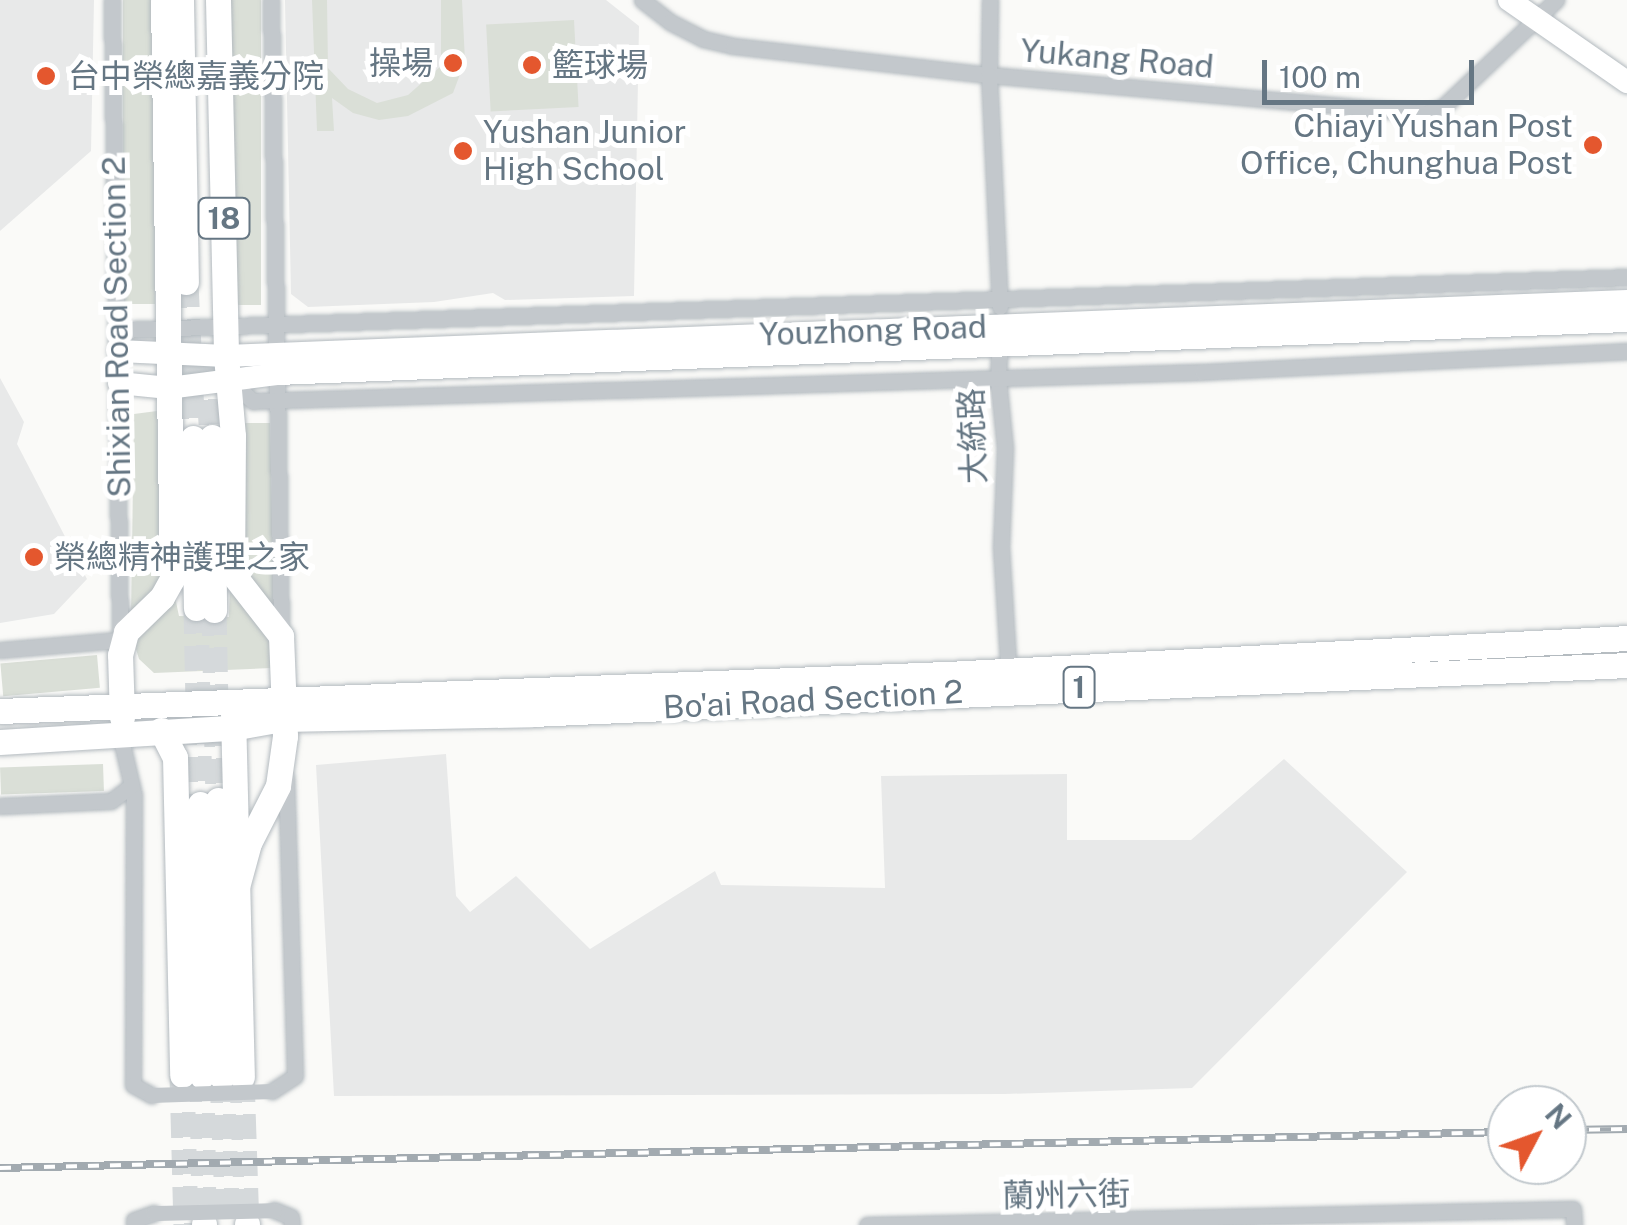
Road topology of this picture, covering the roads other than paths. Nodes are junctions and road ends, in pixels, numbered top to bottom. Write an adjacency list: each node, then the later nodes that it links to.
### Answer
1 (112, 0): 22 (street, Shixian Road Section 2)
2 (163, 0): 20 (main road, Shixian Road Section 2 / 18)
3 (181, 0): 4 (main road, 18)
4 (198, 0)
5 (218, 0): 19 (main road, 18)
6 (271, 0): 18 (street)
7 (990, 0): 12 (street, 大統路)
8 (1509, 0): 11 (street)
9 (1556, 0): 11 (street, Yukang Road)
10 (652, 3): 12 (street, Yukang Road)
11 (1536, 20): 12 (street, Yukang Road); 13 (street)
12 (988, 75): 15 (street, 大統路)
13 (1627, 82)
14 (1627, 277): 15 (street, Youzhong Road)
15 (1000, 301): 18 (street, Youzhong Road); 21 (street, 大統路)
16 (1627, 301): 21 (street, Youzhong Road)
17 (1627, 321): 21 (street, Youzhong Road)
18 (278, 324): 19 (street, Youzhong Road); 26 (street)
19 (226, 326): 20 (street, Youzhong Road); 25 (main road, 18)
20 (167, 328): 22 (street, Youzhong Road); 24 (main road, Shixian Road Section 2 / 18)
21 (1000, 338): 26 (street, Youzhong Road); 27 (street, 大統路)
22 (119, 341): 24 (street, Youzhong Road); 28 (street, Shixian Road Section 2)
23 (1627, 351): 27 (street, Youzhong Road)
24 (167, 355): 25 (street, Youzhong Road); 29 (main road, Shixian Road Section 2 / 18)
25 (228, 368): 26 (street, Youzhong Road); 29 (street, Youzhong Road); 32 (main road, 18)
26 (277, 375): 27 (street, Youzhong Road); 32 (street)
27 (998, 379): 37 (street, 大統路)
28 (119, 383): 29 (street, Youzhong Road); 34 (street, Shixian Road Section 2)
29 (169, 388): 34 (main road, Shixian Road Section 2 / 18)
30 (203, 438): 31 (main road)
31 (205, 609)
32 (281, 636): 41 (main road)
33 (1627, 638): 37 (main road, Bo'ai Road Section 2 / 1)
34 (120, 647): 35 (street); 38 (main road)
35 (0, 650)
36 (1627, 666): 37 (main road, Bo'ai Road Section 2 / 1)
37 (1009, 680): 41 (main road, Bo'ai Road Section 2 / 1)
38 (124, 703): 39 (main road, Bo'ai Road Section 2 / 1); 40 (main road, Bo'ai Road Section 2 / 1); 43 (main road)
39 (0, 711)
40 (233, 716): 41 (main road, Bo'ai Road Section 2 / 1); 42 (main road, Bo'ai Road Section 2 / 1); 46 (main road)
41 (283, 719): 45 (street, bridge); 48 (main road)
42 (161, 730): 43 (main road, Bo'ai Road Section 2 / 1); 49 (main road)
43 (120, 735): 44 (main road, Bo'ai Road Section 2 / 1); 45 (street)
44 (0, 742)
45 (132, 786): 47 (street)
46 (219, 801): 48 (main road); 49 (main road)
47 (0, 806)
48 (238, 887): 49 (main road)
49 (212, 1076)
50 (1573, 1217): 51 (street, 蘭州六街)
51 (1382, 1220): 52 (street, 蘭州六街)
52 (1267, 1222): 56 (street, 蘭州六街)
53 (134, 1225): 54 (street, bridge)
54 (292, 1225)
55 (867, 1225): 56 (street, 蘭州六街)
56 (962, 1225)

